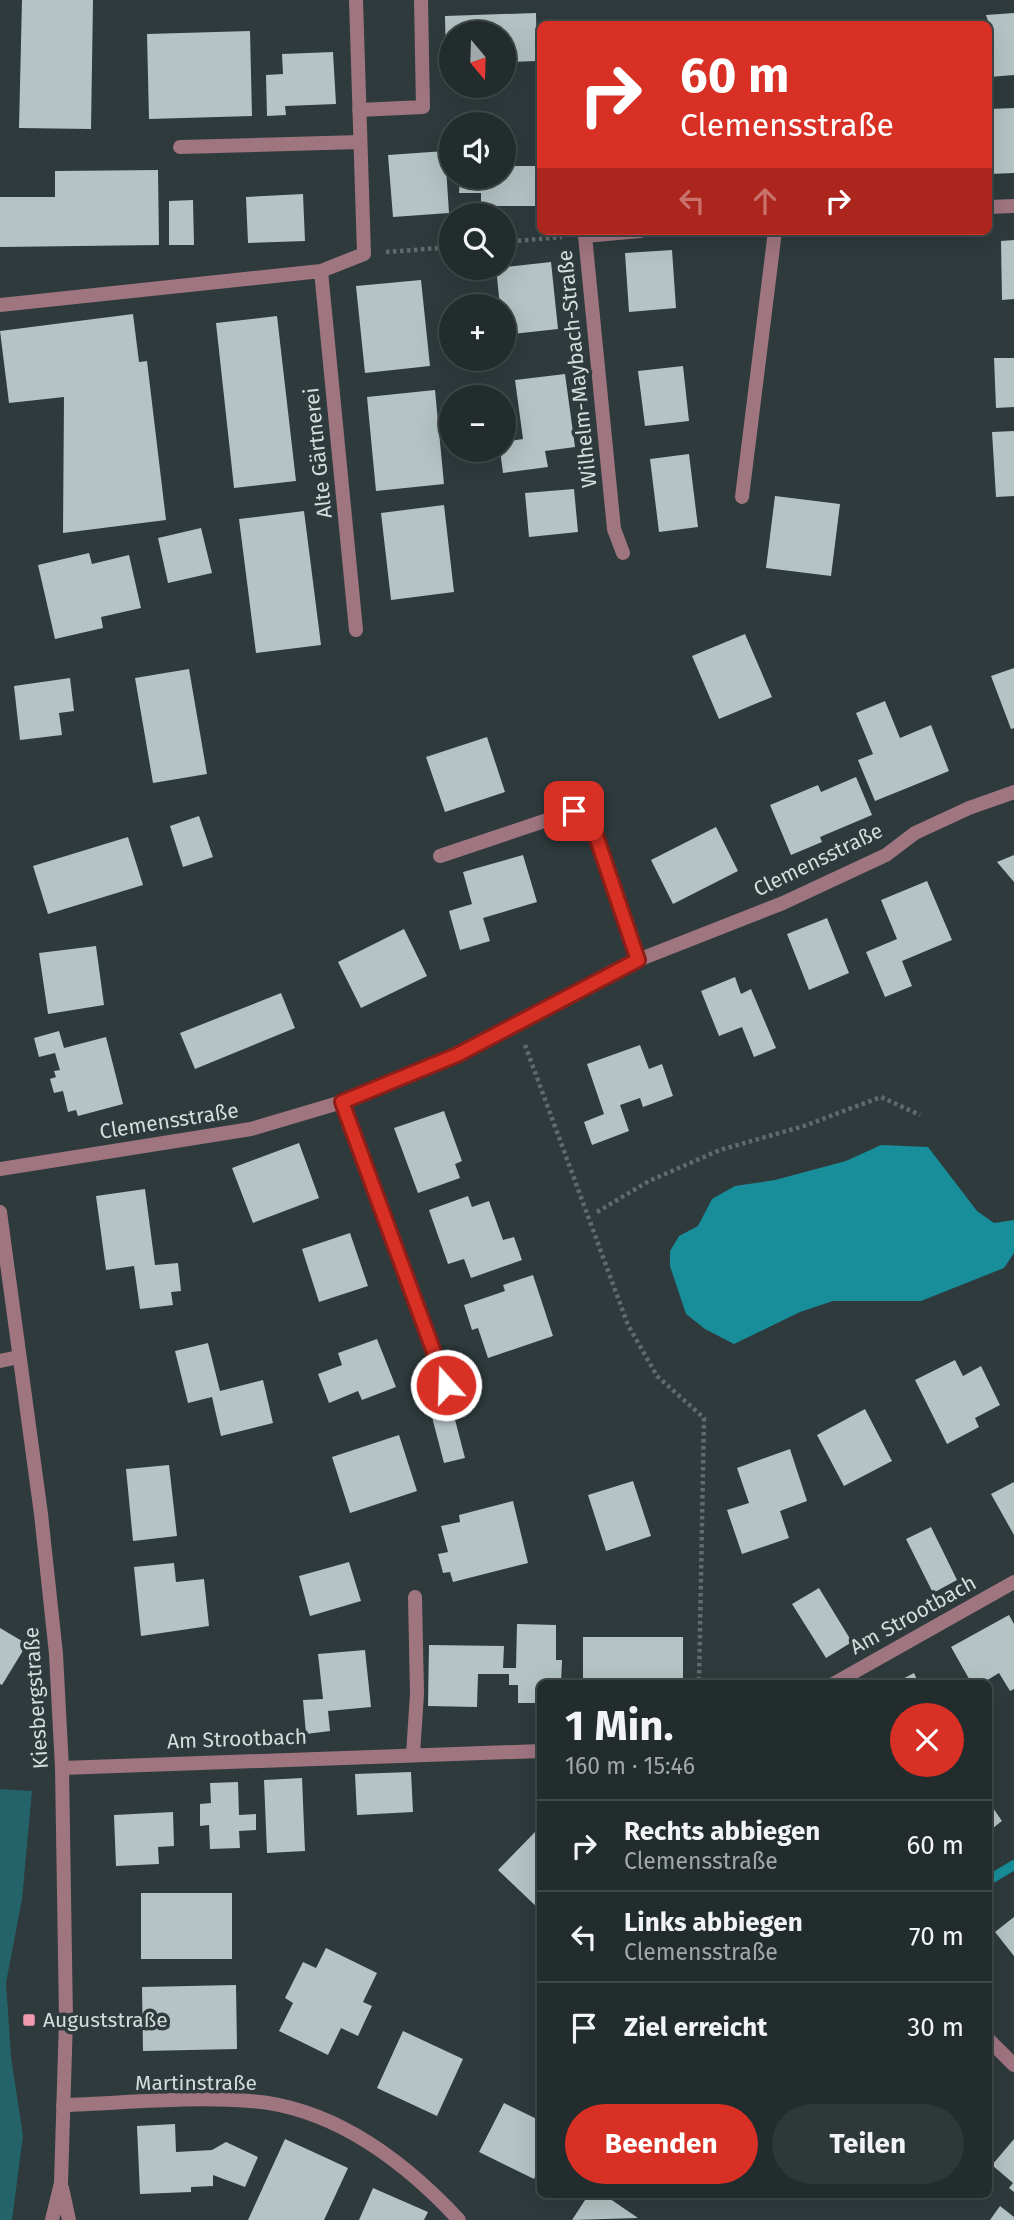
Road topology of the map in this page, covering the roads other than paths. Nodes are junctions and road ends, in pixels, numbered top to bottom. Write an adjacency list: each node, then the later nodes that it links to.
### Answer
1 (355, 0): 3 (street)
2 (421, 0): 3 (street)
3 (359, 110): 4 (street)
4 (360, 142): 5 (street); 10 (street)
5 (180, 147)
6 (1014, 206): 7 (street)
7 (992, 207)
8 (596, 235): 13 (street, Wilhelm-Maybach-Straße)
9 (775, 235): 12 (street)
10 (321, 271): 11 (street); 14 (street, Alte Gärtnerei)
11 (0, 305)
12 (742, 497)
13 (623, 553)
14 (356, 629)
15 (1014, 792): 17 (street, Clemensstraße)
16 (440, 856): 17 (street)
17 (638, 960): 18 (street, Clemensstraße)
18 (342, 1102): 19 (street, Clemensstraße); 23 (street)
19 (0, 1170)
20 (0, 1212): 21 (street, Kiesbergstraße)
21 (19, 1357): 22 (street); 29 (street, Kiesbergstraße)
22 (0, 1361)
23 (446, 1385)
24 (1014, 1582): 26 (street, Am Strootbach)
25 (415, 1597): 28 (street)
26 (840, 1680)
27 (537, 1751): 28 (street, Am Strootbach)
28 (413, 1754): 29 (street, Am Strootbach)
29 (62, 1768): 32 (street, Kiesbergstraße)
30 (992, 2043): 31 (street)
31 (1014, 2065)
32 (63, 2105): 33 (street, Kiesbergstraße); 36 (street, Martinstraße)
33 (61, 2183): 34 (street, Kiesbergstraße); 35 (street, Kiesbergstraße)
34 (52, 2220)
35 (69, 2220)
36 (459, 2220)

